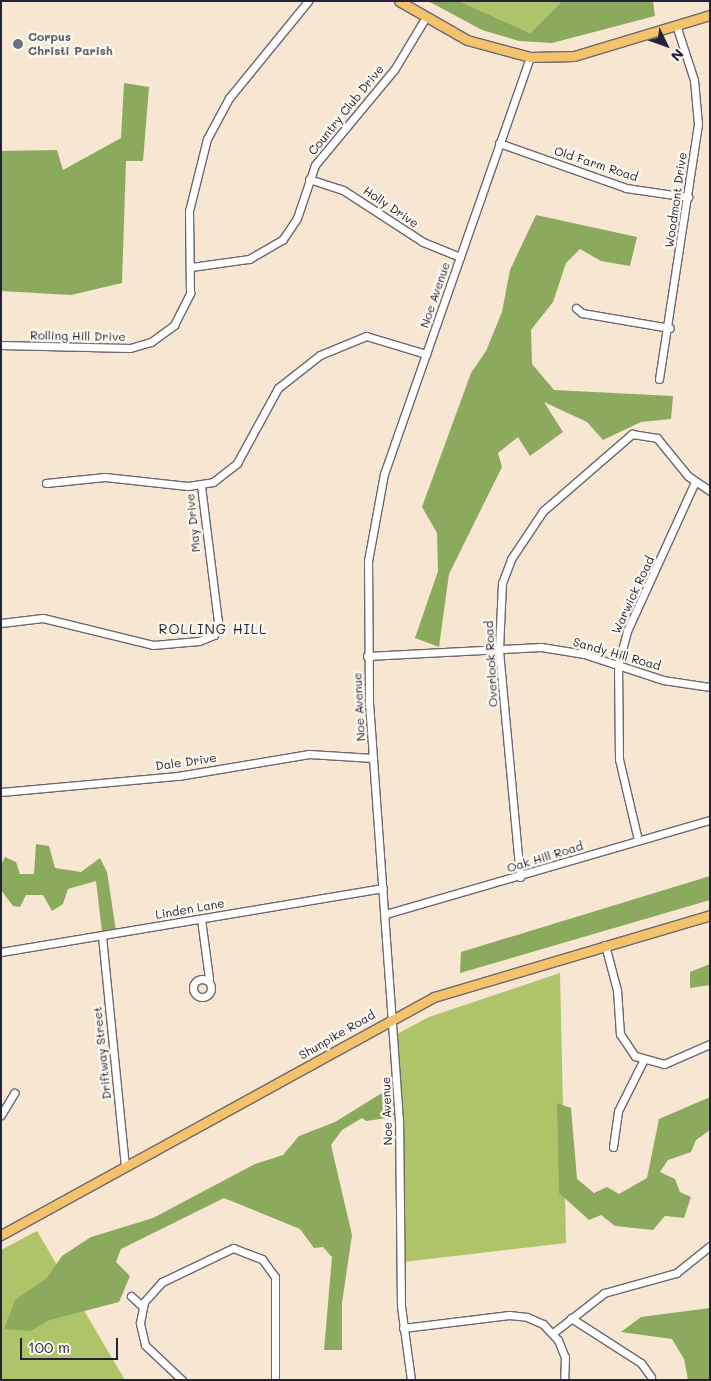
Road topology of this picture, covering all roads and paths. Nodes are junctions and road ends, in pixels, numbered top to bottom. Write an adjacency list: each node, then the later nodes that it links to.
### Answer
1 (308, 1): 11 (street, Rolling Hill Drive)
2 (399, 1): 4 (main road)
3 (710, 15): 5 (main road)
4 (426, 17): 6 (main road); 8 (street, Country Club Drive)
5 (676, 25): 6 (main road); 9 (street, Woodmont Drive)
6 (530, 57): 7 (street, Noe Avenue)
7 (499, 142): 9 (street, Old Farm Road); 10 (street, Noe Avenue)
8 (309, 179): 10 (street, Holly Drive); 11 (street, Country Club Drive)
9 (688, 197): 13 (street, Woodmont Drive)
10 (460, 257): 15 (street, Noe Avenue)
11 (191, 266): 14 (street, Rolling Hill Drive)
12 (576, 308): 13 (street)
13 (670, 328): 16 (street, Woodmont Drive)
14 (1, 344)
15 (426, 354): 19 (street, May Drive); 23 (street, Noe Avenue)
16 (659, 379)
17 (695, 482): 20 (street); 22 (street, Overlook Road); 24 (street, Warwick Road)
18 (46, 483): 19 (street)
19 (201, 485): 21 (street, May Drive)
20 (710, 492)
21 (1, 623)
22 (499, 649): 23 (street, Sandy Hill Road); 24 (street, Sandy Hill Road); 30 (street, Overlook Road)
23 (367, 656): 26 (street, Noe Avenue)
24 (618, 665): 25 (street, Sandy Hill Road); 29 (street, Warwick Road)
25 (710, 687)
26 (373, 758): 27 (street, Dale Drive); 31 (street, Noe Avenue)
27 (1, 792)
28 (710, 820): 29 (street, Oak Hill Road)
29 (638, 840): 30 (street, Oak Hill Road)
30 (520, 877): 32 (street, Oak Hill Road)
31 (383, 888): 32 (street, Noe Avenue); 34 (street, Linden Lane)
32 (386, 914): 39 (street, Noe Avenue)
33 (710, 915): 36 (main road, Shunpike Road)
34 (201, 919): 35 (street, Linden Lane); 38 (street)
35 (102, 936): 37 (street, Linden Lane); 45 (street, Driftway Street)
36 (605, 945): 39 (main road, Shunpike Road); 41 (street)
37 (1, 952)
38 (208, 978)
39 (394, 1017): 45 (main road, Shunpike Road); 51 (street, Noe Avenue)
40 (710, 1044): 41 (street)
41 (642, 1060): 44 (street)
42 (14, 1093): 43 (street)
43 (1, 1115)
44 (613, 1148)
45 (125, 1167): 46 (main road, Shunpike Road)
46 (1, 1235)
47 (710, 1246): 50 (street)
48 (131, 1296): 49 (street)
49 (142, 1306): 54 (street); 55 (street)
50 (571, 1318): 52 (street); 53 (street)
51 (403, 1328): 52 (street); 56 (street, Noe Avenue)
52 (553, 1333): 57 (street)
53 (650, 1377)
54 (182, 1380)
55 (275, 1380)
56 (412, 1380)
57 (564, 1380)

